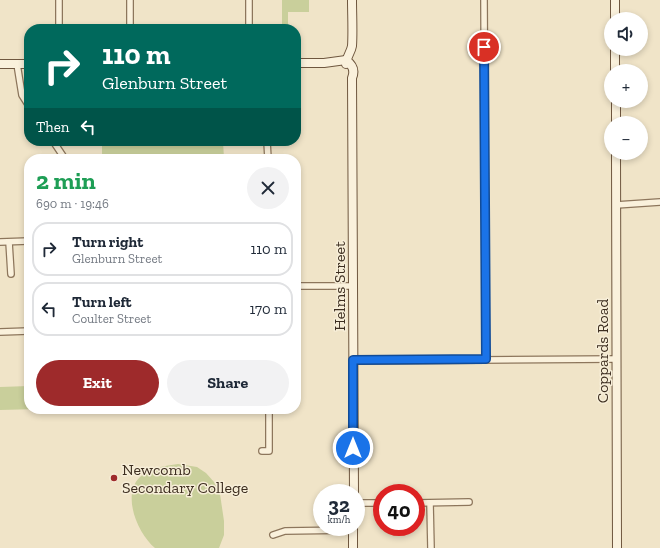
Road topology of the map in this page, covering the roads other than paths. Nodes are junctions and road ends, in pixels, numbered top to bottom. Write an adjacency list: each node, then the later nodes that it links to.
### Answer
1 (59, 0): 8 (street)
2 (130, 0): 9 (street)
3 (249, 0): 10 (street)
4 (352, 0): 12 (street)
5 (484, 0): 28 (street)
6 (615, 0): 7 (street)
7 (615, 12)
8 (59, 24)
9 (130, 24)
10 (249, 24)
11 (301, 63): 12 (street)
12 (348, 63): 25 (street, Helms Street)
13 (0, 64): 14 (street)
14 (17, 64): 15 (street); 16 (street)
15 (24, 64)
16 (24, 98)
17 (616, 160): 19 (street, Coppards Road)
18 (660, 202): 19 (street)
19 (616, 203): 29 (street, Coppards Road)
20 (24, 241): 22 (street)
21 (0, 242): 22 (street)
22 (9, 242): 23 (street)
23 (11, 274)
24 (301, 286): 25 (street)
25 (353, 286): 30 (street, Helms Street)
26 (24, 331): 27 (street)
27 (0, 332)
28 (486, 359): 29 (street); 30 (street)
29 (616, 359): 42 (street, Coppards Road)
30 (353, 360): 33 (street, Helms Street)
31 (269, 414): 32 (street)
32 (262, 451)
33 (354, 484)
34 (469, 502): 36 (street)
35 (425, 503): 36 (street)
36 (430, 503): 41 (street)
37 (313, 530): 38 (street)
38 (273, 535)
39 (353, 536): 40 (street)
40 (353, 548)
41 (431, 548)
42 (617, 548)

